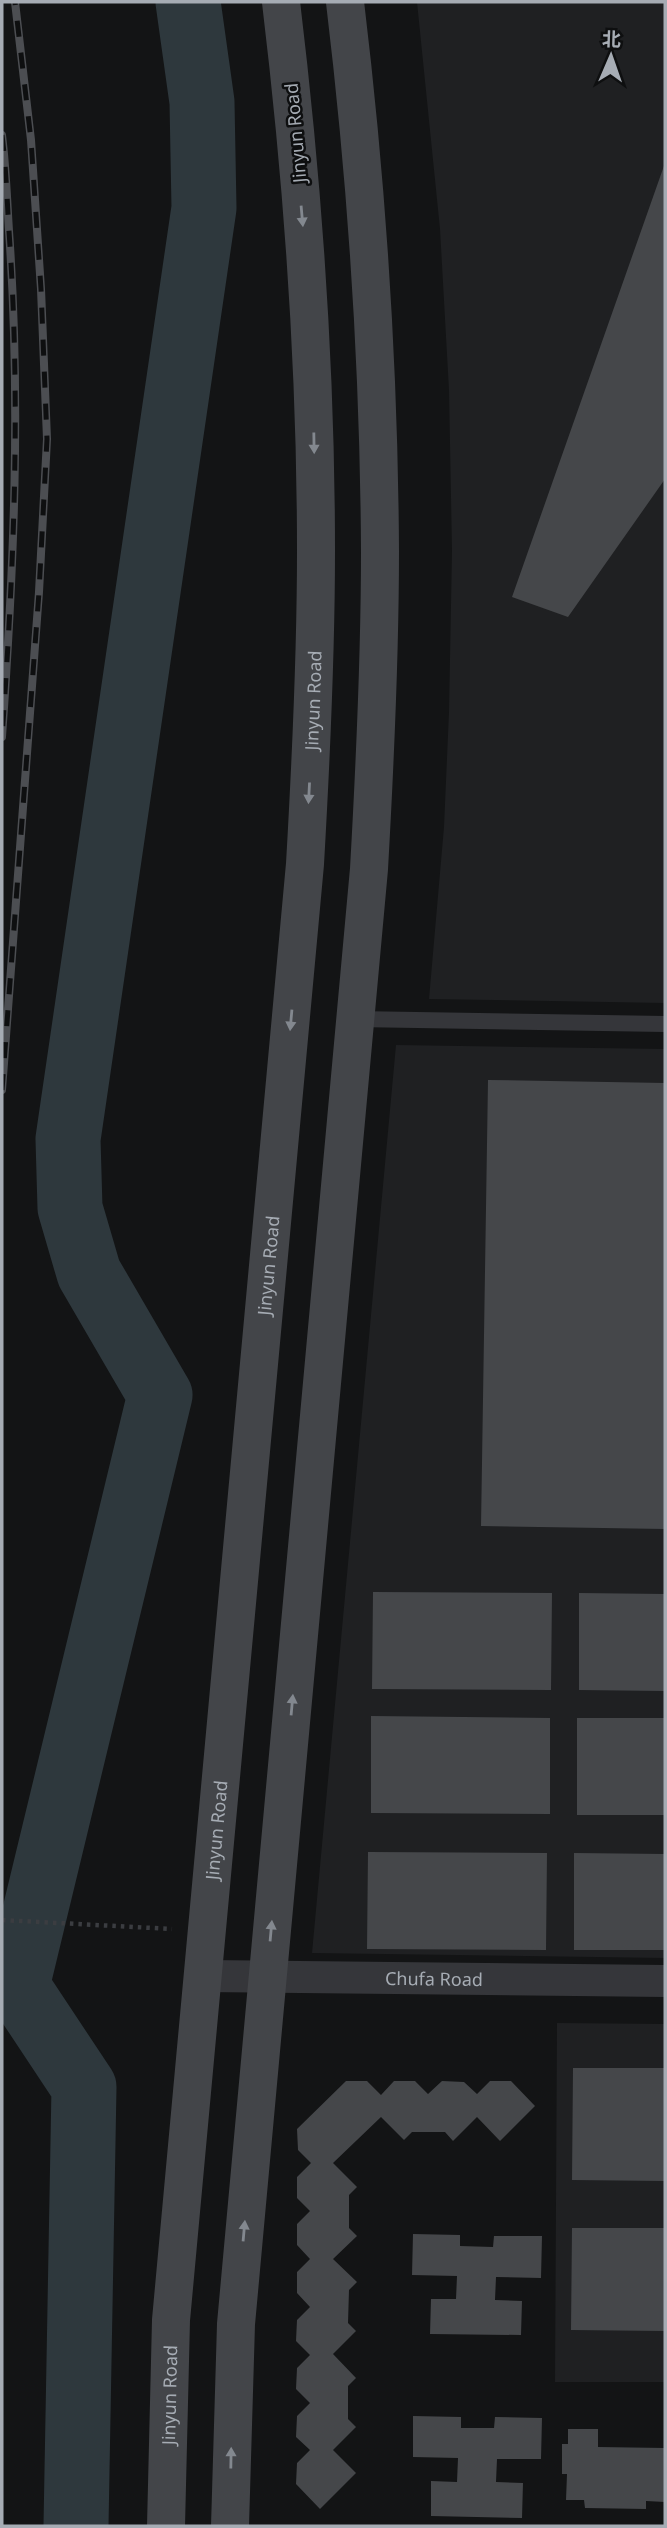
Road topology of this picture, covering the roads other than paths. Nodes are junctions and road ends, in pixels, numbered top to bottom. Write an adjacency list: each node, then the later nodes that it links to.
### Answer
1 (281, 2): 5 (main road, Jinyun Road, one-way to 5)
2 (345, 2): 3 (main road)
3 (355, 1019): 4 (lane); 6 (main road, one-way to 3)
4 (665, 1024)
5 (203, 1976): 6 (street, Chufa Road); 8 (main road, Jinyun Road)
6 (267, 1976): 7 (street, Chufa Road); 9 (main road, one-way to 6)
7 (665, 1981)
8 (166, 2526)
9 (230, 2526)

